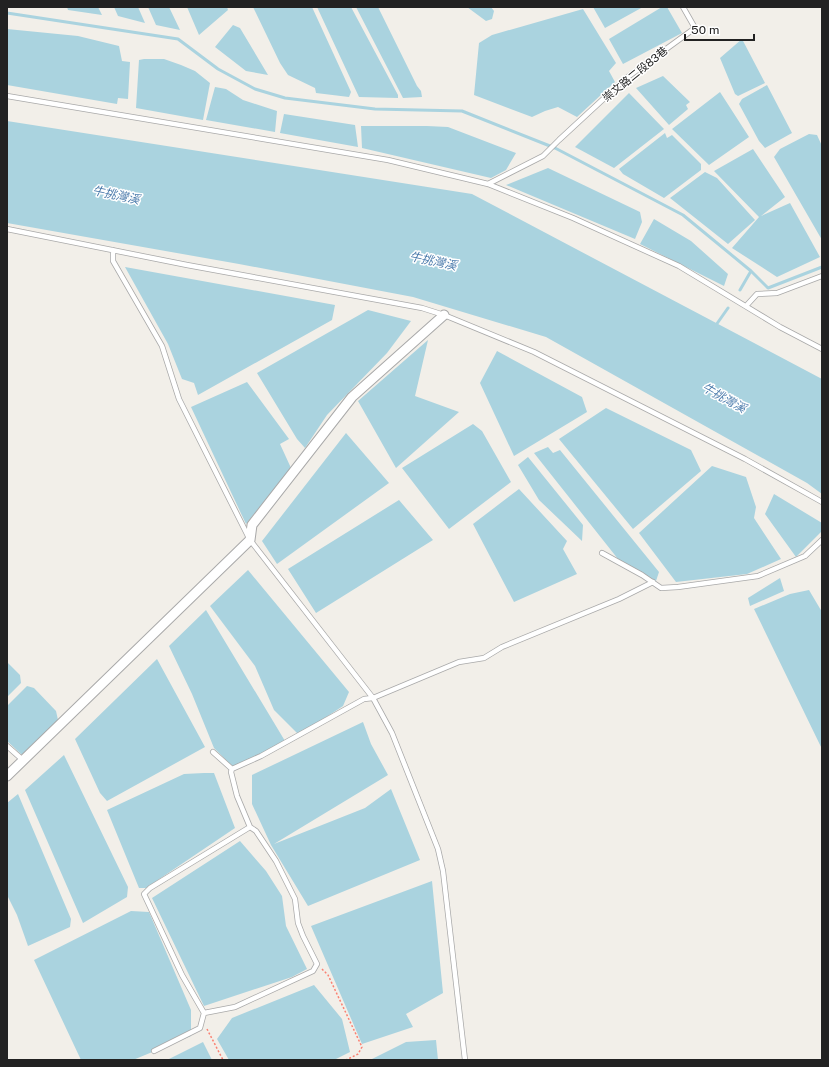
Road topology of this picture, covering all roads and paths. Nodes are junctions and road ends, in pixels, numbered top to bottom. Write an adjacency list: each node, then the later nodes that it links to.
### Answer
1 (683, 7): 3 (lane, 崇文路二段83巷)
2 (7, 96): 3 (lane)
3 (488, 184): 7 (lane)
4 (7, 229): 5 (lane)
5 (113, 250): 8 (lane); 11 (lane)
6 (822, 276): 7 (lane)
7 (746, 306): 9 (lane)
8 (444, 315): 10 (lane); 11 (street)
9 (822, 349)
10 (822, 502)
11 (250, 540): 15 (lane); 18 (street)
12 (822, 540): 14 (lane)
13 (602, 553): 14 (lane)
14 (653, 582): 15 (lane)
15 (374, 698): 19 (lane); 28 (lane)
16 (7, 746): 18 (lane)
17 (213, 752): 19 (lane)
18 (24, 761): 20 (street)
19 (232, 769): 21 (lane)
20 (7, 776)
21 (250, 827): 22 (lane); 23 (lane)
22 (317, 964): 23 (lane); 27 (path)
23 (204, 1013): 24 (lane)
24 (200, 1028): 25 (lane); 26 (path)
25 (154, 1052)
26 (223, 1060)
27 (346, 1060)
28 (465, 1060)

